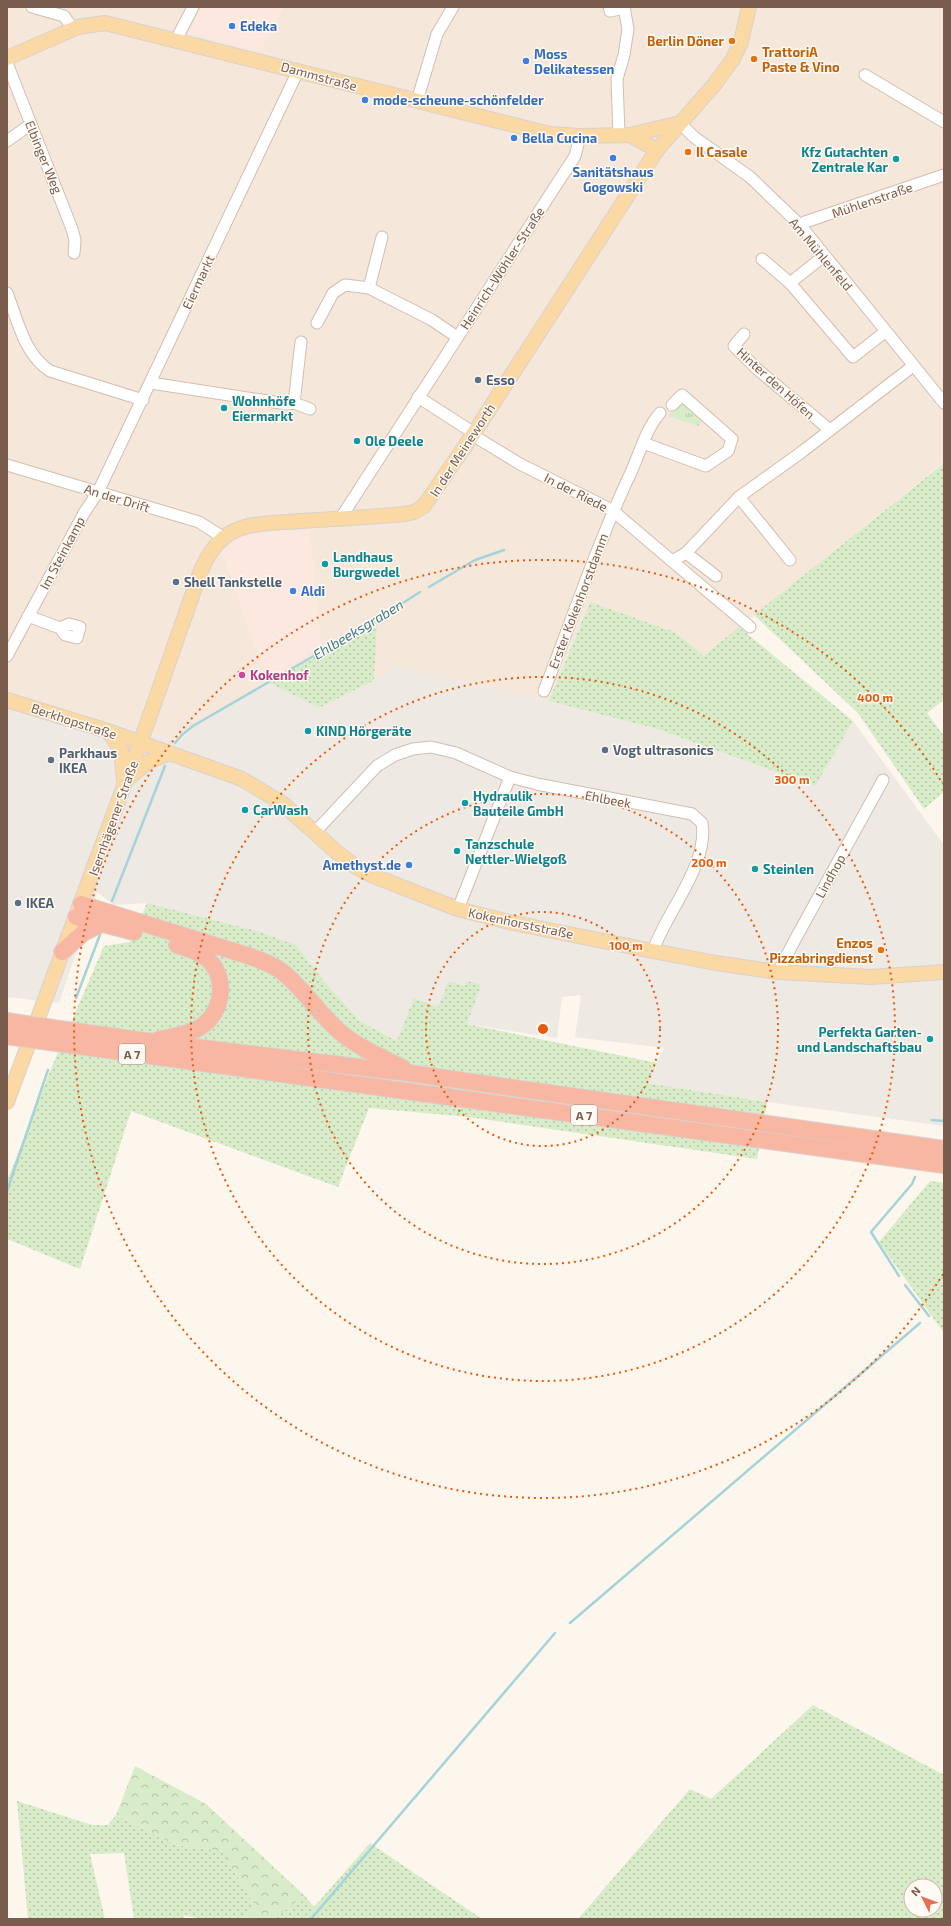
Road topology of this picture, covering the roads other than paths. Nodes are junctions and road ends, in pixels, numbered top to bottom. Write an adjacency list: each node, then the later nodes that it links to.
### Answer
1 (32, 7): 7 (street)
2 (192, 7): 9 (street)
3 (453, 7): 14 (street)
4 (609, 7): 6 (street)
5 (749, 7): 16 (main road, In der Meineworth)
6 (624, 8): 18 (street)
7 (65, 12): 8 (street)
8 (73, 29): 9 (main road, Dammstraße); 10 (main road, Dammstraße)
9 (176, 40): 12 (main road, Dammstraße)
10 (7, 58)
11 (7, 63): 17 (street, Elbinger Weg)
12 (298, 71): 14 (main road, Dammstraße); 37 (street, Eiermarkt)
13 (865, 75): 15 (street)
14 (417, 101): 19 (main road, Dammstraße)
15 (944, 122)
16 (680, 123): 18 (main road, Dammstraße); 21 (main road, In der Meineworth); 23 (street, Am Mühlenfeld)
17 (31, 124): 20 (street); 25 (street, Elbinger Weg)
18 (625, 135): 19 (main road, Dammstraße); 21 (main road)
19 (580, 136): 34 (street, Heinrich-Wöhler-Straße)
20 (7, 141)
21 (658, 150): 46 (main road, In der Meineworth)
22 (944, 175): 23 (street, Mühlenstraße)
23 (801, 226): 26 (street, Am Mühlenfeld)
24 (382, 237): 29 (street)
25 (74, 253)
26 (824, 256): 28 (street); 32 (street, Am Mühlenfeld)
27 (762, 260): 28 (street)
28 (790, 283): 32 (street)
29 (369, 288): 31 (street); 34 (street)
30 (7, 293): 39 (street)
31 (318, 323)
32 (885, 332): 36 (street, Am Mühlenfeld)
33 (744, 334): 45 (street, Hinter den Höfen)
34 (457, 337): 38 (street, Heinrich-Wöhler-Straße)
35 (301, 342): 40 (street)
36 (913, 366): 41 (street, Am Mühlenfeld); 45 (street)
37 (151, 383): 39 (street, Eiermarkt); 40 (street)
38 (418, 397): 46 (street); 52 (street, Heinrich-Wöhler-Straße)
39 (143, 400): 49 (street, Eiermarkt)
40 (294, 402): 43 (street)
41 (944, 403)
42 (672, 405): 47 (street)
43 (310, 409)
44 (660, 413): 47 (street, Erster Kokenhorstdamm)
45 (830, 430): 50 (street)
46 (474, 433): 51 (street, In der Riede); 52 (main road, In der Meineworth)
47 (643, 443): 51 (street, Erster Kokenhorstdamm)
48 (7, 466): 49 (street, An der Drift)
49 (98, 492): 53 (street, An der Drift); 58 (street, Im Steinkamp)
50 (739, 497): 54 (street); 55 (street)
51 (612, 510): 56 (street, In der Riede); 62 (street, Erster Kokenhorstdamm)
52 (340, 519): 53 (main road, In der Meineworth)
53 (224, 538): 65 (main road, Isernhägener Straße)
54 (686, 553): 56 (street); 57 (street)
55 (790, 560)
56 (672, 561): 60 (street, In der Riede)
57 (716, 576)
58 (28, 616): 59 (street); 61 (street, Im Steinkamp)
59 (60, 628)
60 (750, 628)
61 (7, 656)
62 (544, 691)
63 (7, 700): 64 (main road, Berkhopstraße)
64 (108, 731): 65 (main road, Berkhopstraße); 69 (main road)
65 (140, 743): 66 (main road, Kokenhorststraße); 69 (main road, Isernhägener Straße)
66 (169, 753): 69 (main road); 70 (main road, Kokenhorststraße)
67 (510, 776): 70 (street, Ehlbeek); 71 (street); 74 (street, Ehlbeek)
68 (883, 780): 76 (street, Lindhop)
69 (126, 781): 72 (main road, Isernhägener Straße)
70 (315, 832): 71 (main road, Kokenhorststraße)
71 (458, 909): 74 (main road, Kokenhorststraße)
72 (78, 910): 73 (highway); 75 (main road, Isernhägener Straße); 82 (highway)
73 (103, 923): 75 (highway); 81 (highway)
74 (653, 951): 76 (main road, Kokenhorststraße)
75 (62, 952): 83 (main road, Isernhägener Straße)
76 (778, 972): 77 (main road, Kokenhorststraße)
77 (944, 972)
78 (7, 1021): 79 (highway, A 7)
79 (17, 1033): 80 (highway, A 7, bridge)
80 (44, 1034): 81 (highway, A 7); 85 (highway, A 7)
81 (153, 1042): 82 (highway, A 7)
82 (416, 1074): 84 (highway, A 7)
83 (7, 1102)
84 (944, 1149)
85 (944, 1164)

